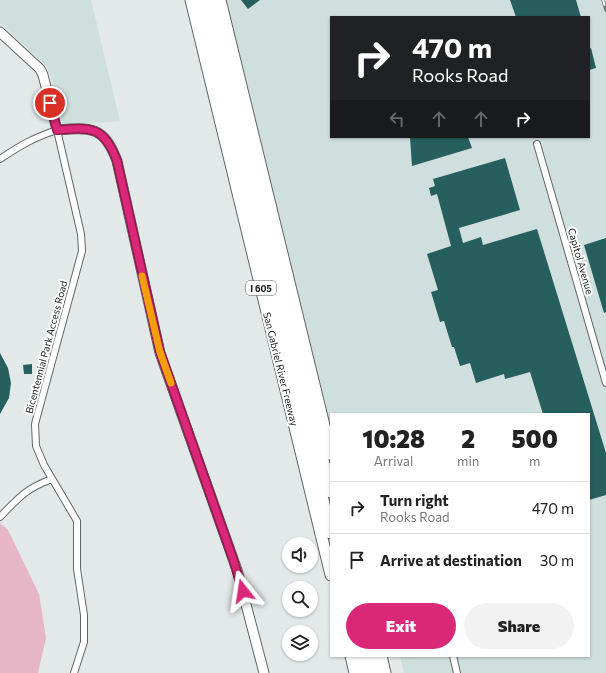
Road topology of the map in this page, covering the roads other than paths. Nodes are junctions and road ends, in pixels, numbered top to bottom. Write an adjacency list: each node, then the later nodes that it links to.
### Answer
1 (194, 0): 13 (highway); 14 (highway, San Gabriel River Freeway / I 605)
2 (210, 0): 11 (highway)
3 (220, 0): 9 (highway, I 605)
4 (0, 32): 5 (street)
5 (57, 130): 7 (street); 10 (street, Bicentennial Park Access Road); 21 (street)
6 (537, 144): 8 (street, Capitol Avenue)
7 (0, 159)
8 (606, 383)
9 (330, 450)
10 (52, 478): 12 (street); 20 (street, Bicentennial Park Access Road)
11 (330, 488)
12 (0, 516)
13 (330, 530)
14 (330, 571)
15 (351, 657): 22 (highway)
16 (361, 657): 23 (highway)
17 (371, 657): 24 (highway)
18 (380, 657): 25 (highway)
19 (453, 657): 26 (street)
20 (74, 673)
21 (264, 673)
22 (355, 673)
23 (365, 673)
24 (375, 673)
25 (385, 673)
26 (457, 673)

